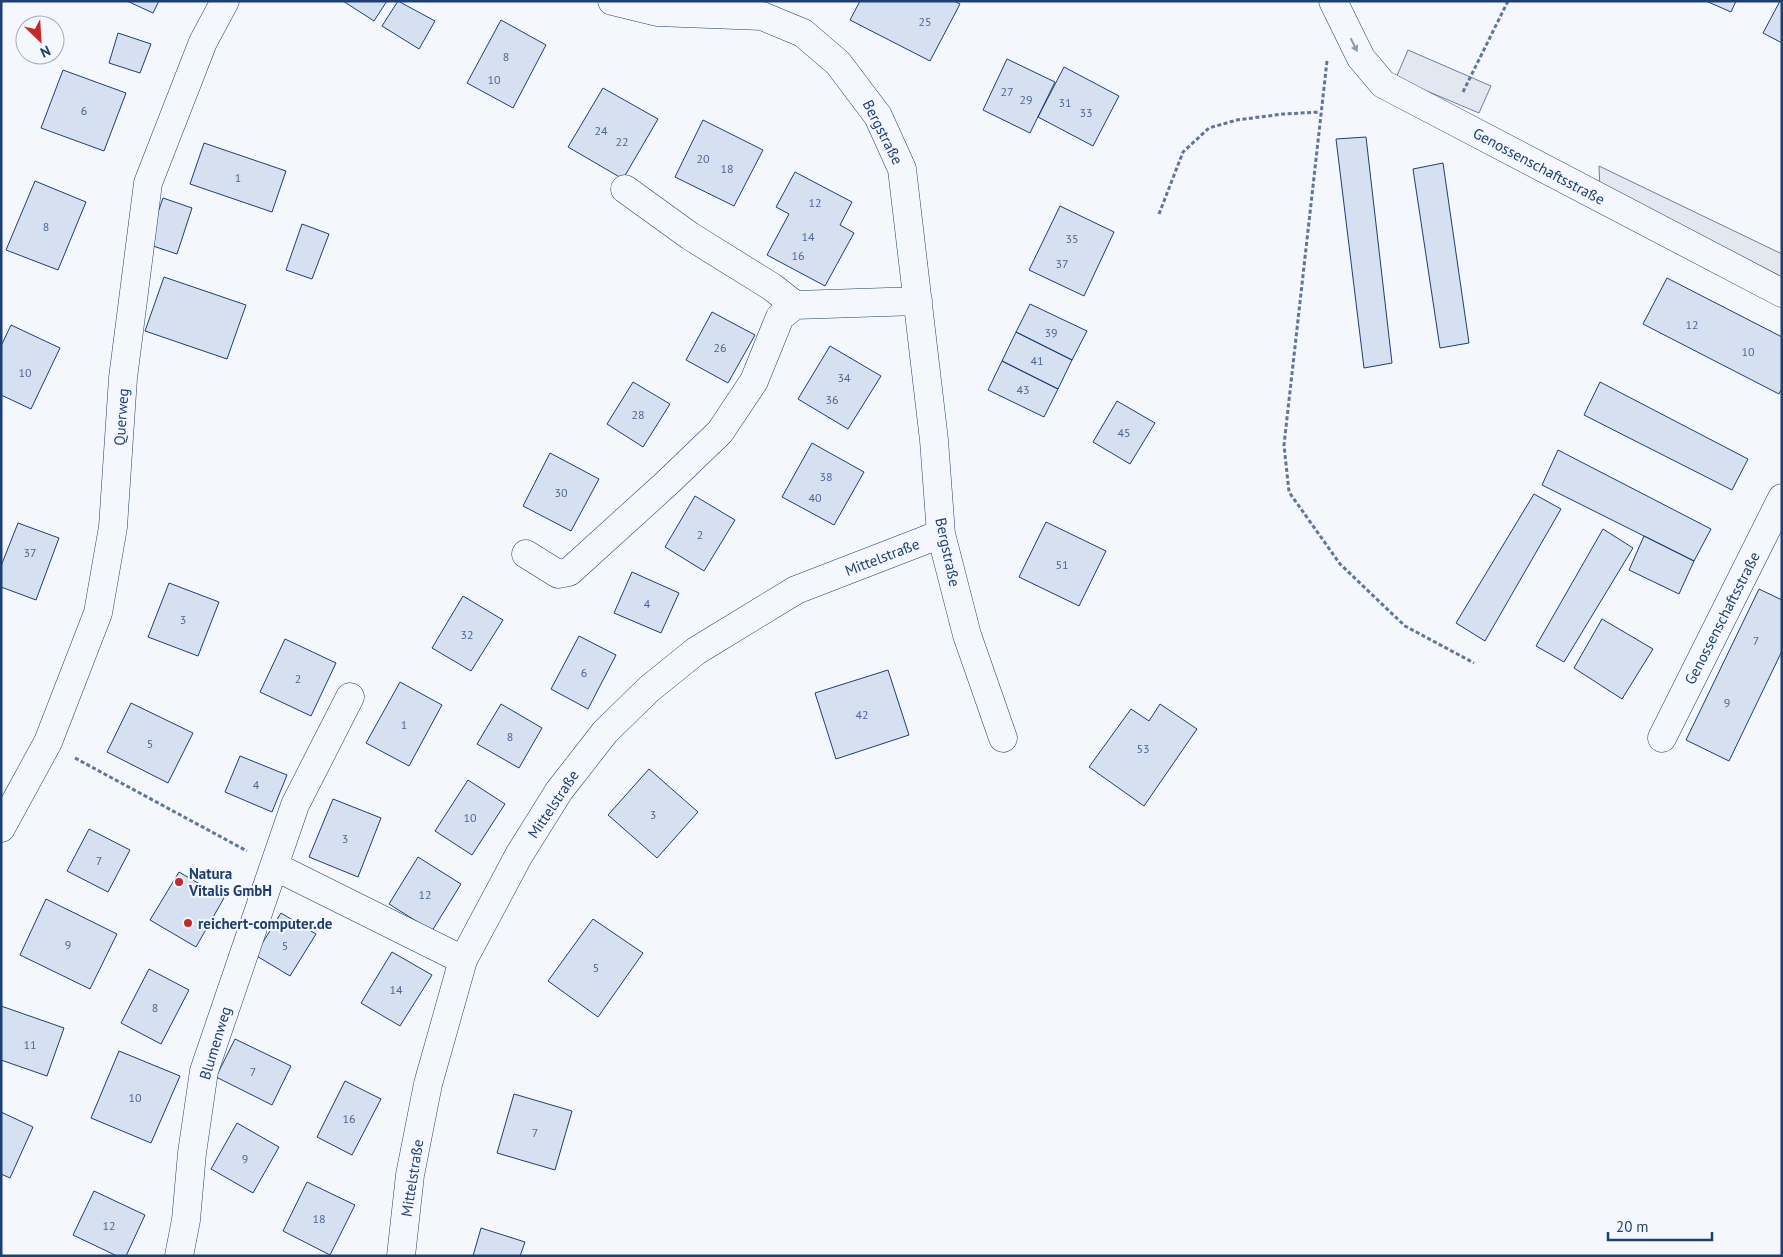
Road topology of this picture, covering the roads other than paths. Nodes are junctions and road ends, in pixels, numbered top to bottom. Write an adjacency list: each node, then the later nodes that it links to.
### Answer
1 (225, 1): 14 (street, Querweg)
2 (612, 1): 6 (street, Bergstraße)
3 (1333, 1): 5 (street, Genossenschaftsstraße, one-way to 5)
4 (624, 189): 7 (street)
5 (1782, 293)
6 (918, 301): 7 (street); 9 (street, Bergstraße)
7 (795, 305): 10 (street)
8 (1782, 498): 13 (street, Genossenschaftsstraße)
9 (940, 534): 12 (street, Bergstraße); 16 (street, Mittelstraße)
10 (526, 554)
11 (350, 697): 15 (street, Blumenweg)
12 (1003, 738)
13 (1662, 738)
14 (1, 828)
15 (274, 866): 16 (street); 17 (street, Blumenweg)
16 (463, 960): 18 (street, Mittelstraße)
17 (179, 1256)
18 (401, 1256)

